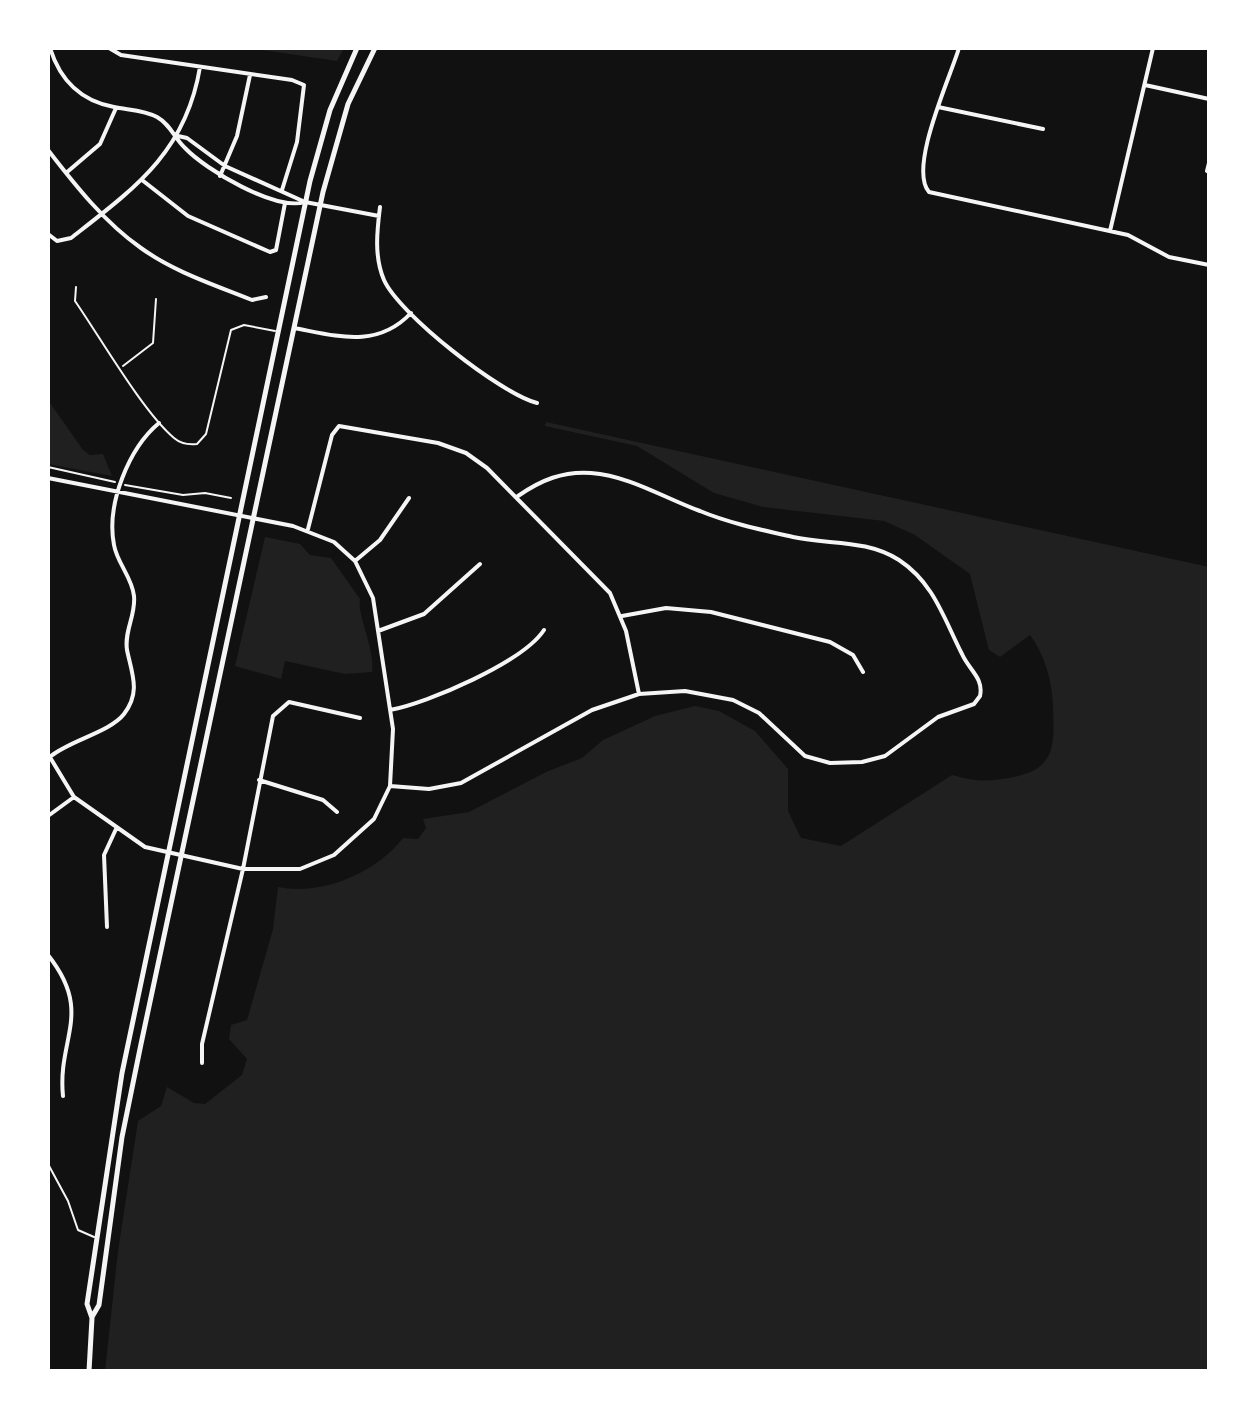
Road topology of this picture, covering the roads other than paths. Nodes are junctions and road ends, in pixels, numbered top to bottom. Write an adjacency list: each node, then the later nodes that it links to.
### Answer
1 (109, 48): 7 (street)
2 (357, 48): 23 (main road)
3 (375, 48): 25 (main road)
4 (959, 48): 11 (street)
5 (1153, 48): 9 (street)
6 (50, 50): 12 (street)
7 (200, 67): 8 (street); 14 (street)
8 (250, 74): 17 (street); 22 (street)
9 (1144, 85): 10 (street); 29 (street)
10 (1209, 99)
11 (938, 107): 13 (street); 29 (street)
12 (116, 108): 14 (street); 19 (street)
13 (1043, 129)
14 (178, 136): 17 (street); 20 (street); 21 (street)
15 (48, 150): 19 (street)
16 (1209, 163): 18 (street)
17 (225, 166): 20 (street); 22 (street)
18 (1207, 171)
19 (66, 173): 27 (street)
20 (220, 176): 24 (street)
21 (142, 180): 24 (street); 27 (street)
22 (282, 190): 23 (street)
23 (305, 202): 24 (street); 25 (street); 37 (main road)
24 (285, 203)
25 (320, 205): 28 (street); 36 (main road)
26 (380, 207): 28 (street)
27 (102, 213): 30 (street); 33 (street)
28 (379, 216): 35 (street)
29 (1110, 231): 31 (street)
30 (50, 236)
31 (1209, 265)
32 (76, 287): 38 (lane)
33 (266, 297)
34 (156, 299): 38 (lane)
35 (411, 313): 36 (street); 39 (street)
36 (294, 328): 46 (main road)
37 (278, 332): 40 (lane); 45 (main road)
38 (121, 367): 40 (lane)
39 (537, 403)
40 (159, 423): 42 (street)
41 (48, 478): 42 (street)
42 (120, 493): 45 (street); 57 (street)
43 (518, 496): 47 (street); 50 (street); 54 (street)
44 (409, 498): 48 (street)
45 (240, 515): 46 (street); 64 (main road)
46 (254, 519): 47 (street); 65 (main road)
47 (308, 529): 48 (street)
48 (355, 561): 52 (street)
49 (480, 564): 52 (street)
50 (622, 616): 53 (street); 54 (street)
51 (544, 630): 55 (street)
52 (378, 631): 55 (street)
53 (863, 672)
54 (639, 694): 59 (street)
55 (390, 710): 59 (street)
56 (360, 718): 58 (street)
57 (49, 755): 60 (street)
58 (259, 780): 61 (street); 66 (street)
59 (390, 786): 66 (street)
60 (74, 797): 62 (street); 63 (street)
61 (337, 812)
62 (48, 816)
63 (116, 829): 64 (street); 67 (street)
64 (169, 854): 65 (street); 72 (main road)
65 (183, 857): 66 (street); 73 (main road)
66 (243, 869): 69 (street)
67 (107, 927)
68 (48, 955): 70 (street)
69 (202, 1063)
70 (63, 1096)
71 (48, 1164): 72 (lane)
72 (95, 1237): 73 (main road)
73 (92, 1318): 74 (main road)
74 (89, 1371)

